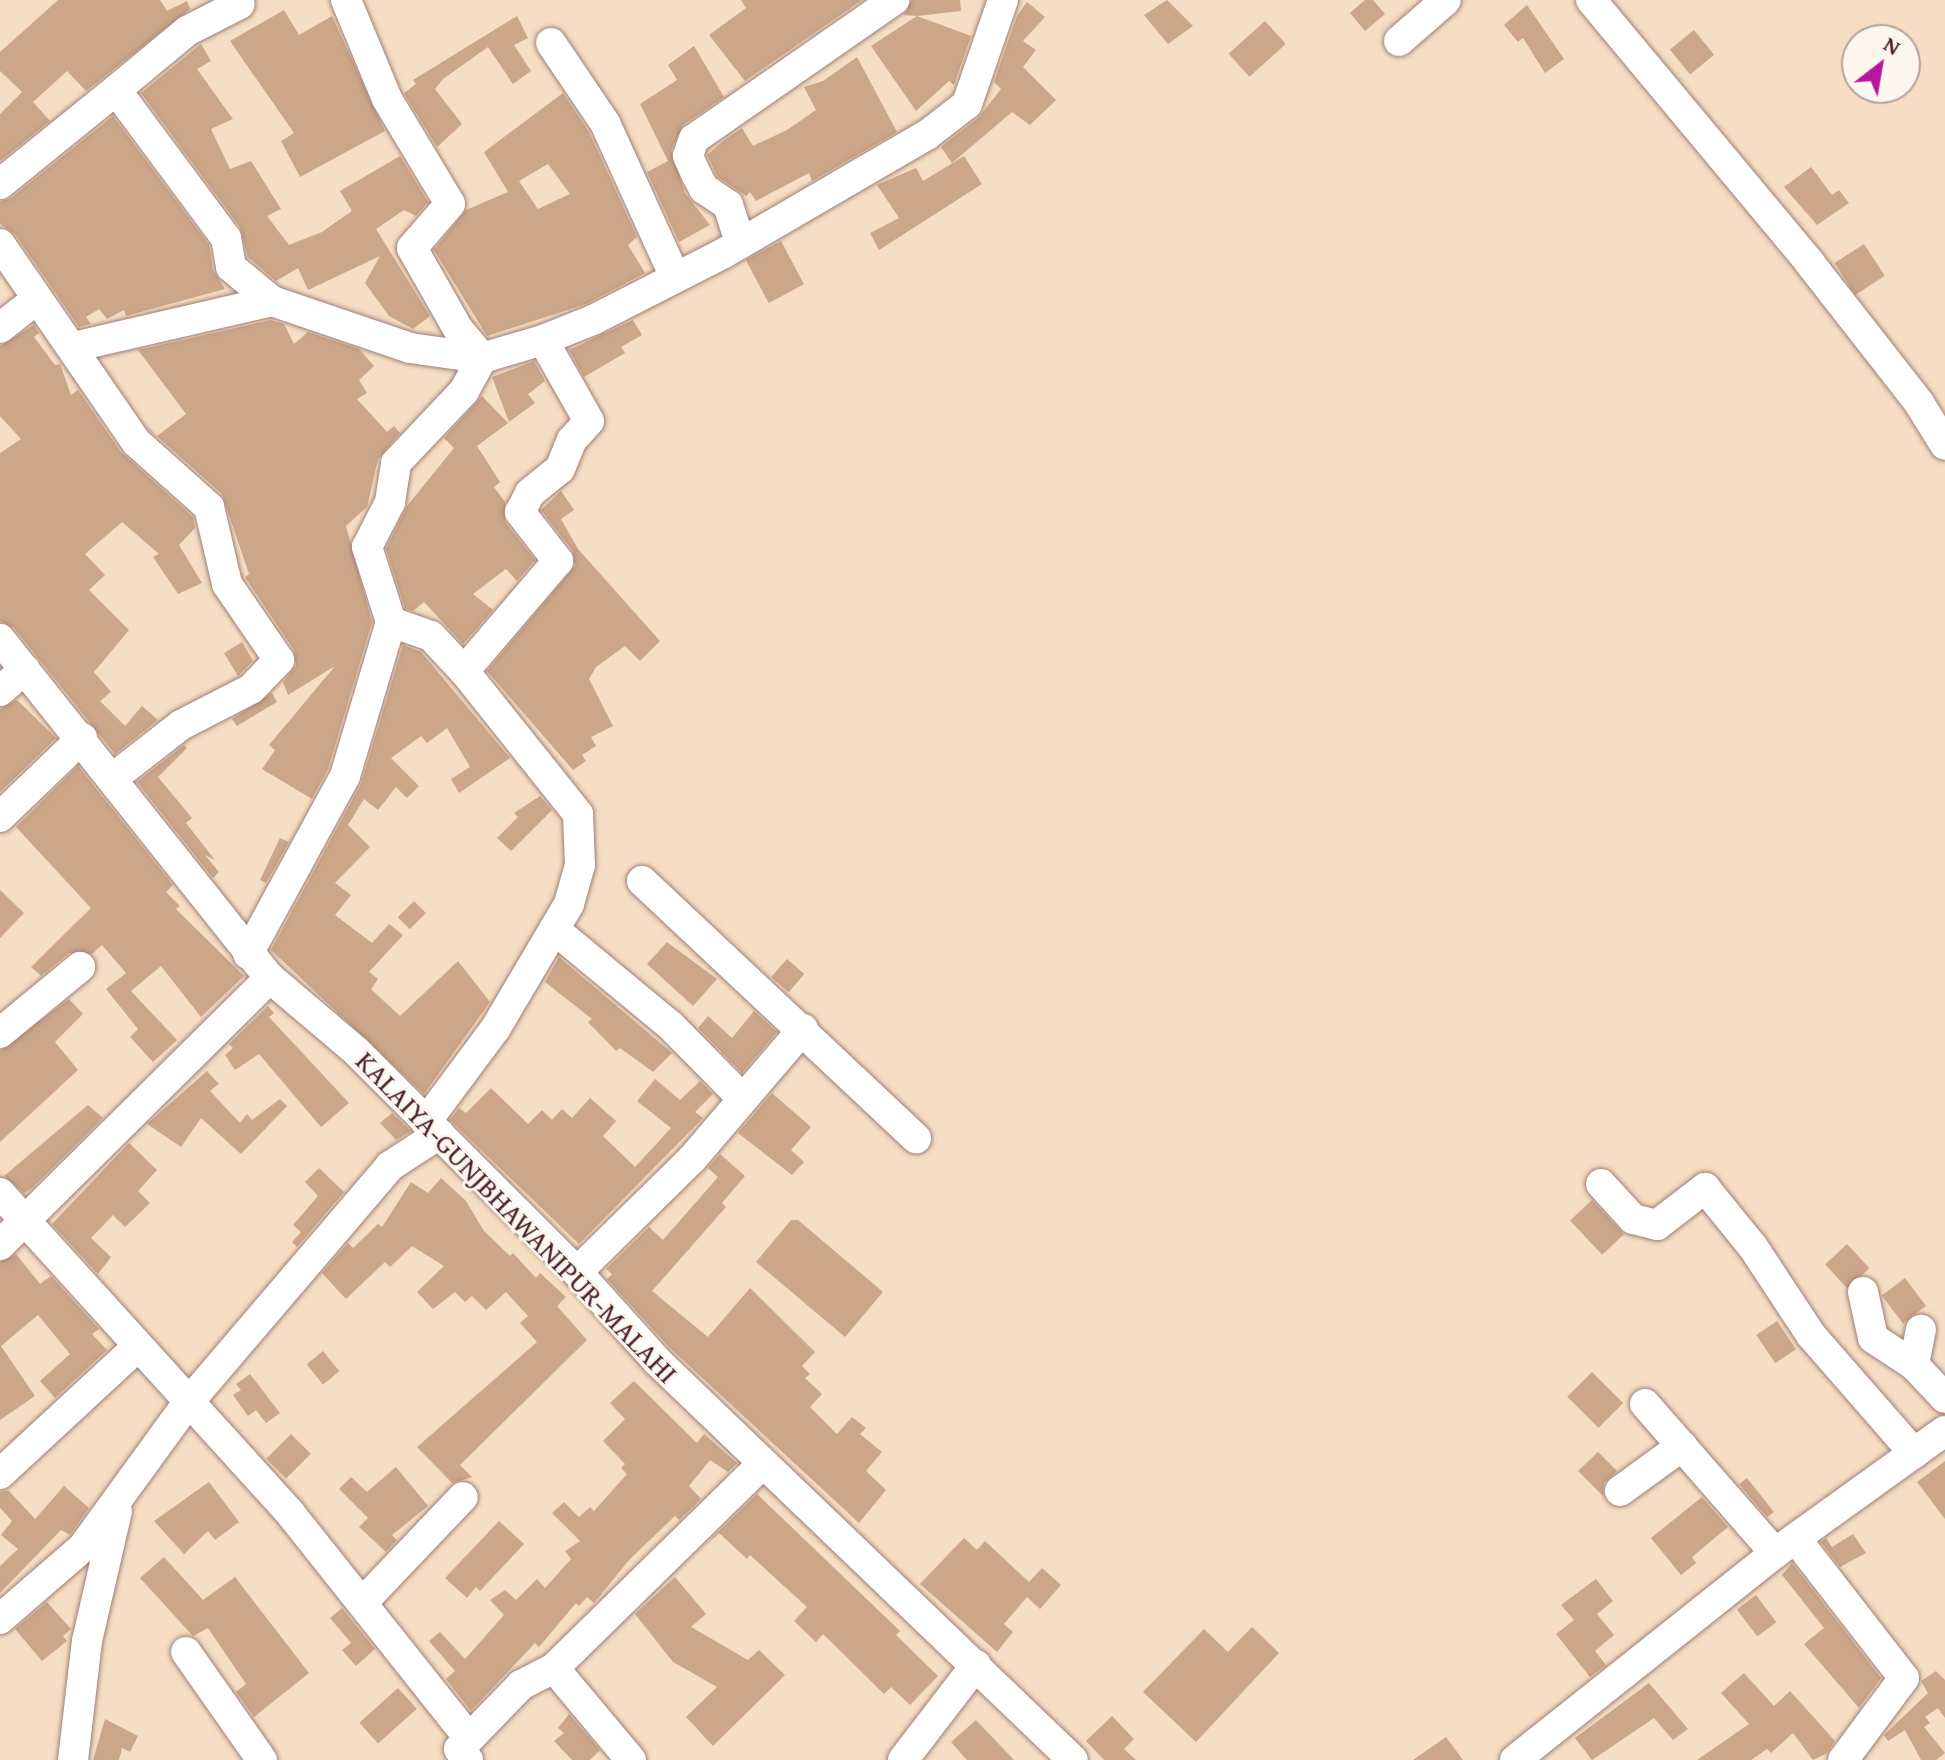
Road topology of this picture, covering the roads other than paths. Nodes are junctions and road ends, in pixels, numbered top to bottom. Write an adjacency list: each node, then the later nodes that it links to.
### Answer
1 (346, 0): 19 (street)
2 (894, 0): 11 (street)
3 (1003, 0): 11 (street)
4 (1446, 0): 7 (street)
5 (1591, 0): 20 (street)
6 (240, 4): 9 (street)
7 (1399, 41)
8 (551, 43): 13 (street)
9 (116, 90): 10 (street); 15 (street)
10 (0, 184)
11 (740, 242): 13 (street)
12 (0, 244): 14 (street)
13 (675, 277): 17 (street)
14 (37, 299): 16 (street); 18 (street)
15 (272, 301): 18 (street); 19 (street)
16 (0, 328)
17 (543, 340): 19 (street); 24 (street)
18 (73, 347): 27 (street)
19 (482, 358): 21 (street)
20 (1945, 445)
21 (391, 622): 24 (street); 31 (street)
22 (0, 639): 23 (street, KALAIYA-GUNJBHAWANIPUR-MALAHI)
23 (25, 669): 25 (street); 26 (street, KALAIYA-GUNJBHAWANIPUR-MALAHI)
24 (464, 671): 30 (street)
25 (0, 691)
26 (82, 738): 27 (street, KALAIYA-GUNJBHAWANIPUR-MALAHI); 28 (street)
27 (113, 778): 31 (street, KALAIYA-GUNJBHAWANIPUR-MALAHI)
28 (0, 817)
29 (642, 881): 34 (street)
30 (555, 930): 36 (street); 37 (street)
31 (248, 954): 33 (street, KALAIYA-GUNJBHAWANIPUR-MALAHI)
32 (80, 967): 35 (street)
33 (270, 978): 37 (street, KALAIYA-GUNJBHAWANIPUR-MALAHI); 41 (street)
34 (803, 1029): 36 (street); 38 (street)
35 (0, 1033)
36 (742, 1098): 43 (street)
37 (433, 1128): 43 (street, KALAIYA-GUNJBHAWANIPUR-MALAHI); 49 (street)
38 (916, 1138)
39 (1601, 1184): 53 (street)
40 (0, 1193): 41 (street)
41 (26, 1221): 42 (street); 46 (street)
42 (0, 1245)
43 (577, 1272): 54 (street, KALAIYA-GUNJBHAWANIPUR-MALAHI)
44 (1863, 1292): 47 (street)
45 (1921, 1330): 47 (street)
46 (138, 1346): 49 (street); 55 (street)
47 (1914, 1365): 48 (street)
48 (1945, 1398)
49 (187, 1404): 58 (street); 60 (street)
50 (1645, 1404): 52 (street)
51 (1945, 1431): 53 (street)
52 (1682, 1446): 56 (street); 59 (street)
53 (1914, 1453): 59 (street)
54 (762, 1464): 63 (street, KALAIYA-GUNJBHAWANIPUR-MALAHI); 64 (street)
55 (0, 1474)
56 (1620, 1491)
57 (463, 1497): 60 (street)
58 (120, 1502): 61 (street); 66 (street)
59 (1785, 1546): 71 (street); 72 (street)
60 (362, 1603): 65 (street)
61 (0, 1619)
62 (186, 1652): 67 (street)
63 (976, 1665): 69 (street); 70 (street, KALAIYA-GUNJBHAWANIPUR-MALAHI)
64 (554, 1668): 65 (street); 68 (street)
65 (462, 1752)
66 (73, 1760)
67 (262, 1760)
68 (631, 1760)
69 (903, 1760)
70 (1073, 1760)
71 (1515, 1760)
72 (1843, 1760)

